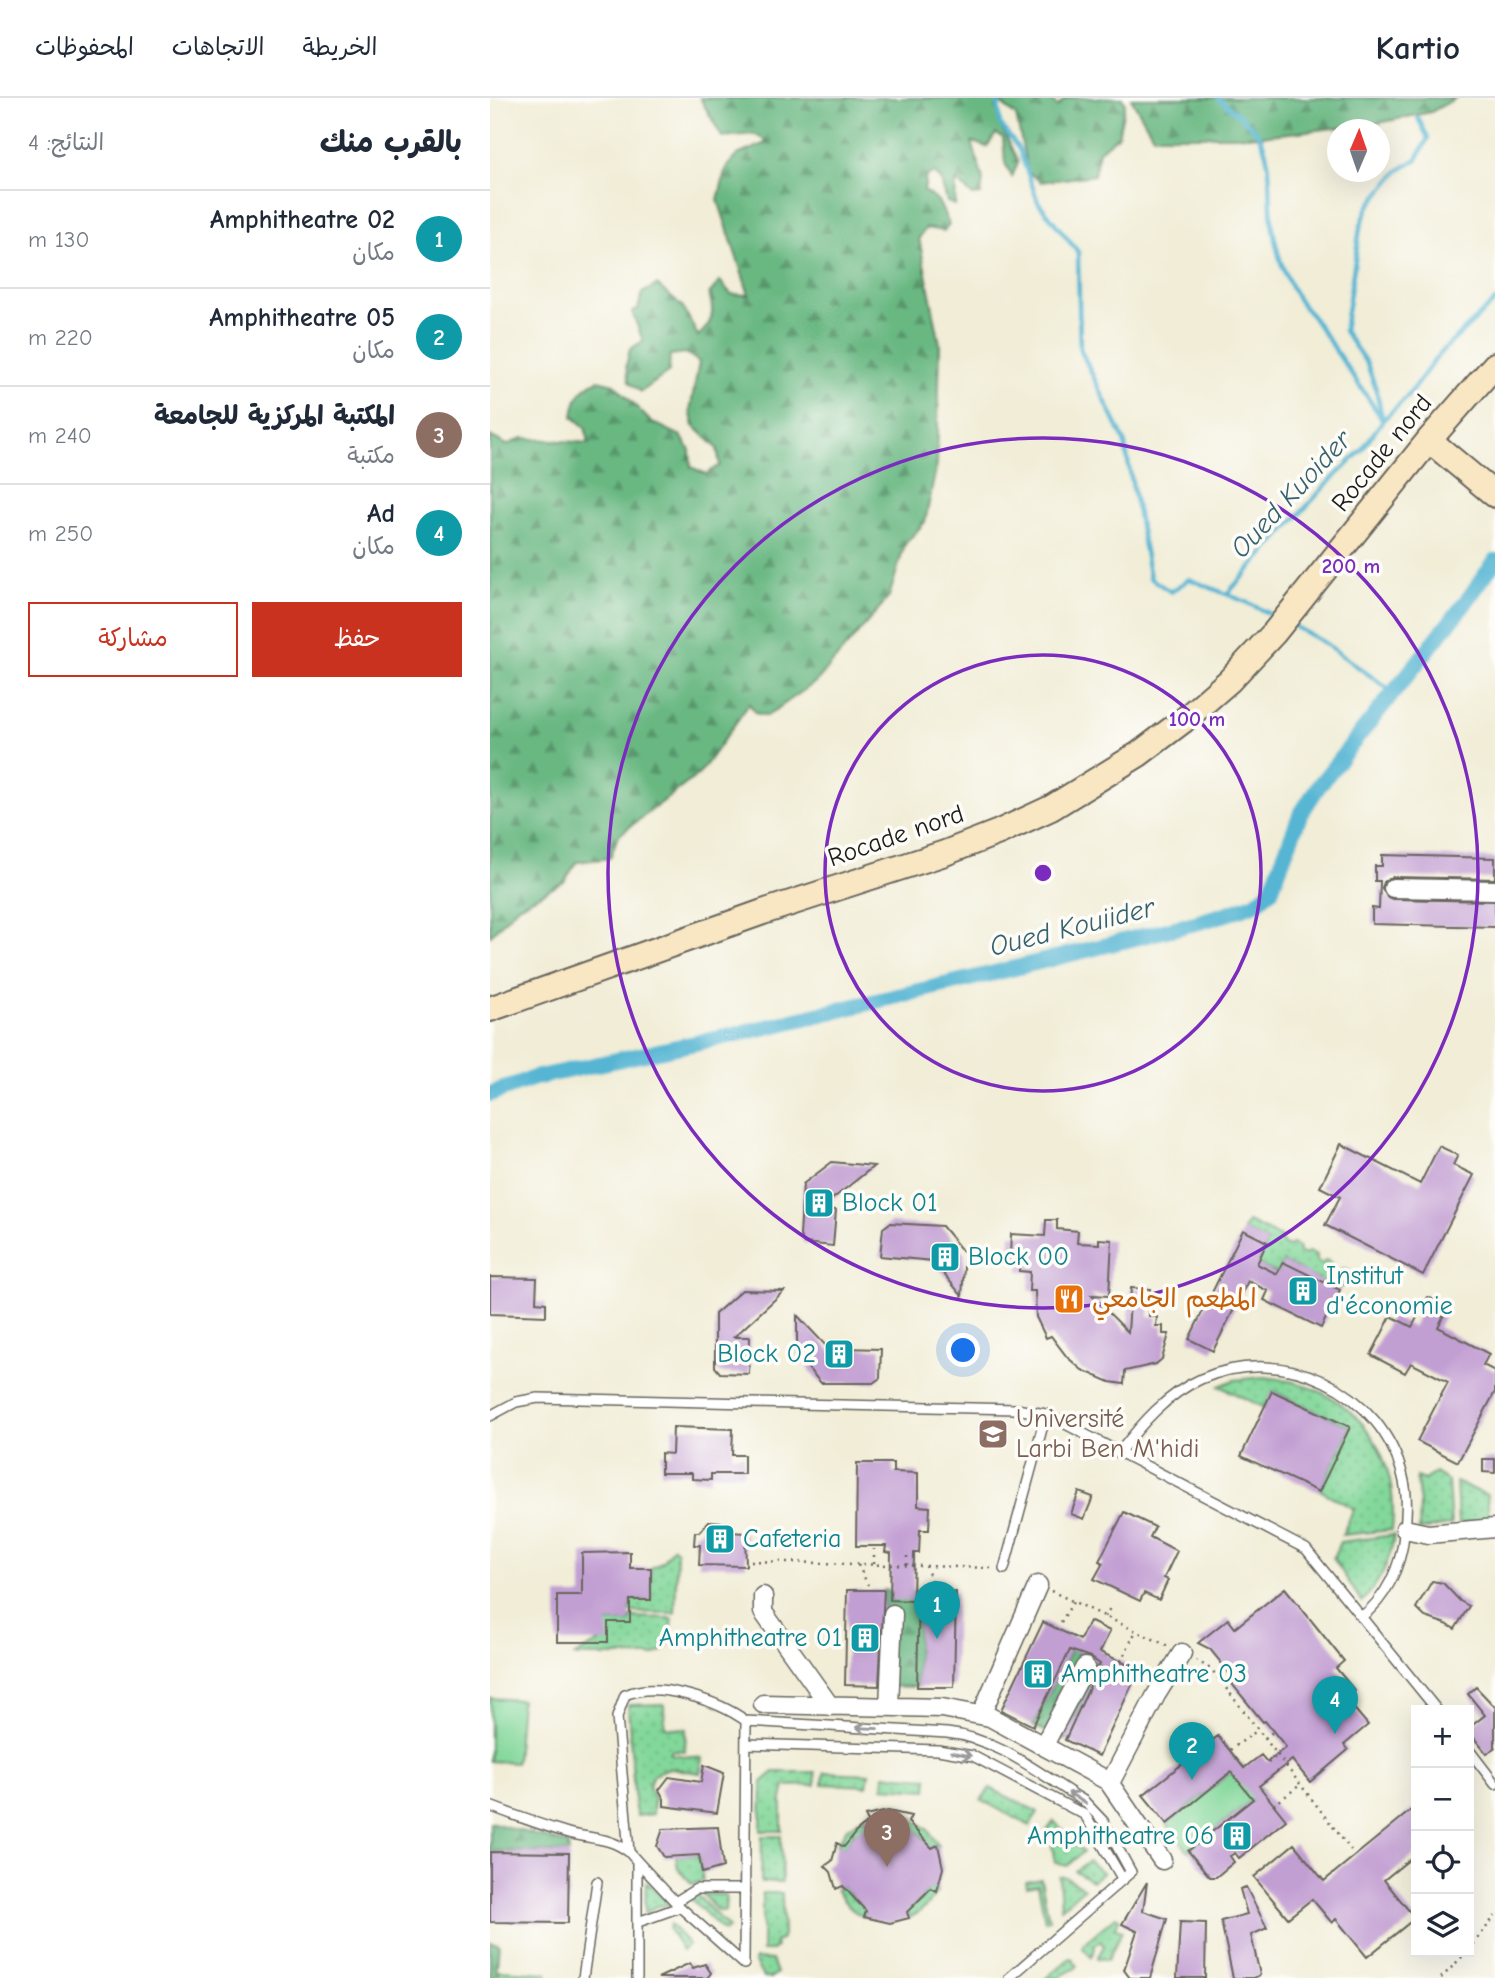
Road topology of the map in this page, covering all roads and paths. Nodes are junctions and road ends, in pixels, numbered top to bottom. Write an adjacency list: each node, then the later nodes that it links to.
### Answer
1 (1495, 365): 2 (main road, Rocade nord)
2 (1429, 440): 3 (main road); 6 (main road, Rocade nord)
3 (1492, 494)
4 (1393, 888): 5 (street)
5 (1495, 890)
6 (490, 1009)
7 (1046, 1414): 8 (lane); 9 (lane); 19 (lane)
8 (490, 1416)
9 (1119, 1453): 11 (lane); 28 (lane)
10 (1495, 1528): 11 (street)
11 (1405, 1529): 28 (lane)
12 (874, 1549): 16 (path)
13 (907, 1554): 18 (path)
14 (751, 1561): 15 (path)
15 (859, 1565): 16 (path); 20 (path)
16 (874, 1565): 18 (path)
17 (926, 1566): 18 (path); 19 (path); 22 (path)
18 (905, 1567)
19 (1004, 1569)
20 (868, 1585)
21 (1038, 1585): 24 (path); 38 (street)
22 (935, 1592)
23 (763, 1596): 36 (street)
24 (1073, 1602): 27 (path); 29 (path)
25 (1110, 1608): 27 (path)
26 (893, 1614): 37 (street)
27 (1105, 1617): 30 (path)
28 (1361, 1617): 35 (lane)
29 (1061, 1622)
30 (1136, 1631): 31 (path); 32 (path)
31 (1182, 1653): 40 (path); 51 (street)
32 (1121, 1661)
33 (1085, 1667): 44 (street)
34 (763, 1704): 36 (street)
35 (1433, 1705)
36 (830, 1706): 37 (street)
37 (890, 1707): 38 (street)
38 (981, 1715): 44 (street)
39 (747, 1721): 43 (lane); 57 (lane); 60 (lane, one-way to 39)
40 (1258, 1730): 42 (path); 45 (path)
41 (1274, 1731): 42 (path)
42 (1265, 1738): 46 (path)
43 (746, 1744): 60 (lane, one-way to 60); 62 (lane)
44 (1044, 1745): 51 (street)
45 (1230, 1750)
46 (1278, 1755): 49 (path); 50 (path)
47 (1289, 1757): 49 (path)
48 (1474, 1757): 52 (lane)
49 (1283, 1762): 53 (path)
50 (1268, 1763)
51 (1110, 1783): 58 (street)
52 (1495, 1784)
53 (1300, 1785): 54 (path); 56 (path)
54 (1274, 1805)
55 (490, 1806): 57 (lane)
56 (1351, 1850)
57 (629, 1852): 59 (lane)
58 (1162, 1860)
59 (637, 1861): 63 (lane); 65 (lane)
60 (1123, 1880): 70 (lane)
61 (597, 1882): 68 (lane)
62 (744, 1889): 63 (lane); 63 (lane)
63 (678, 1905): 65 (lane)
64 (1495, 1916): 66 (path)
65 (638, 1922): 69 (lane)
66 (1474, 1943)
67 (1462, 1957): 71 (path)
68 (583, 1978)
69 (637, 1978)
70 (1009, 1978)
71 (1441, 1978)

